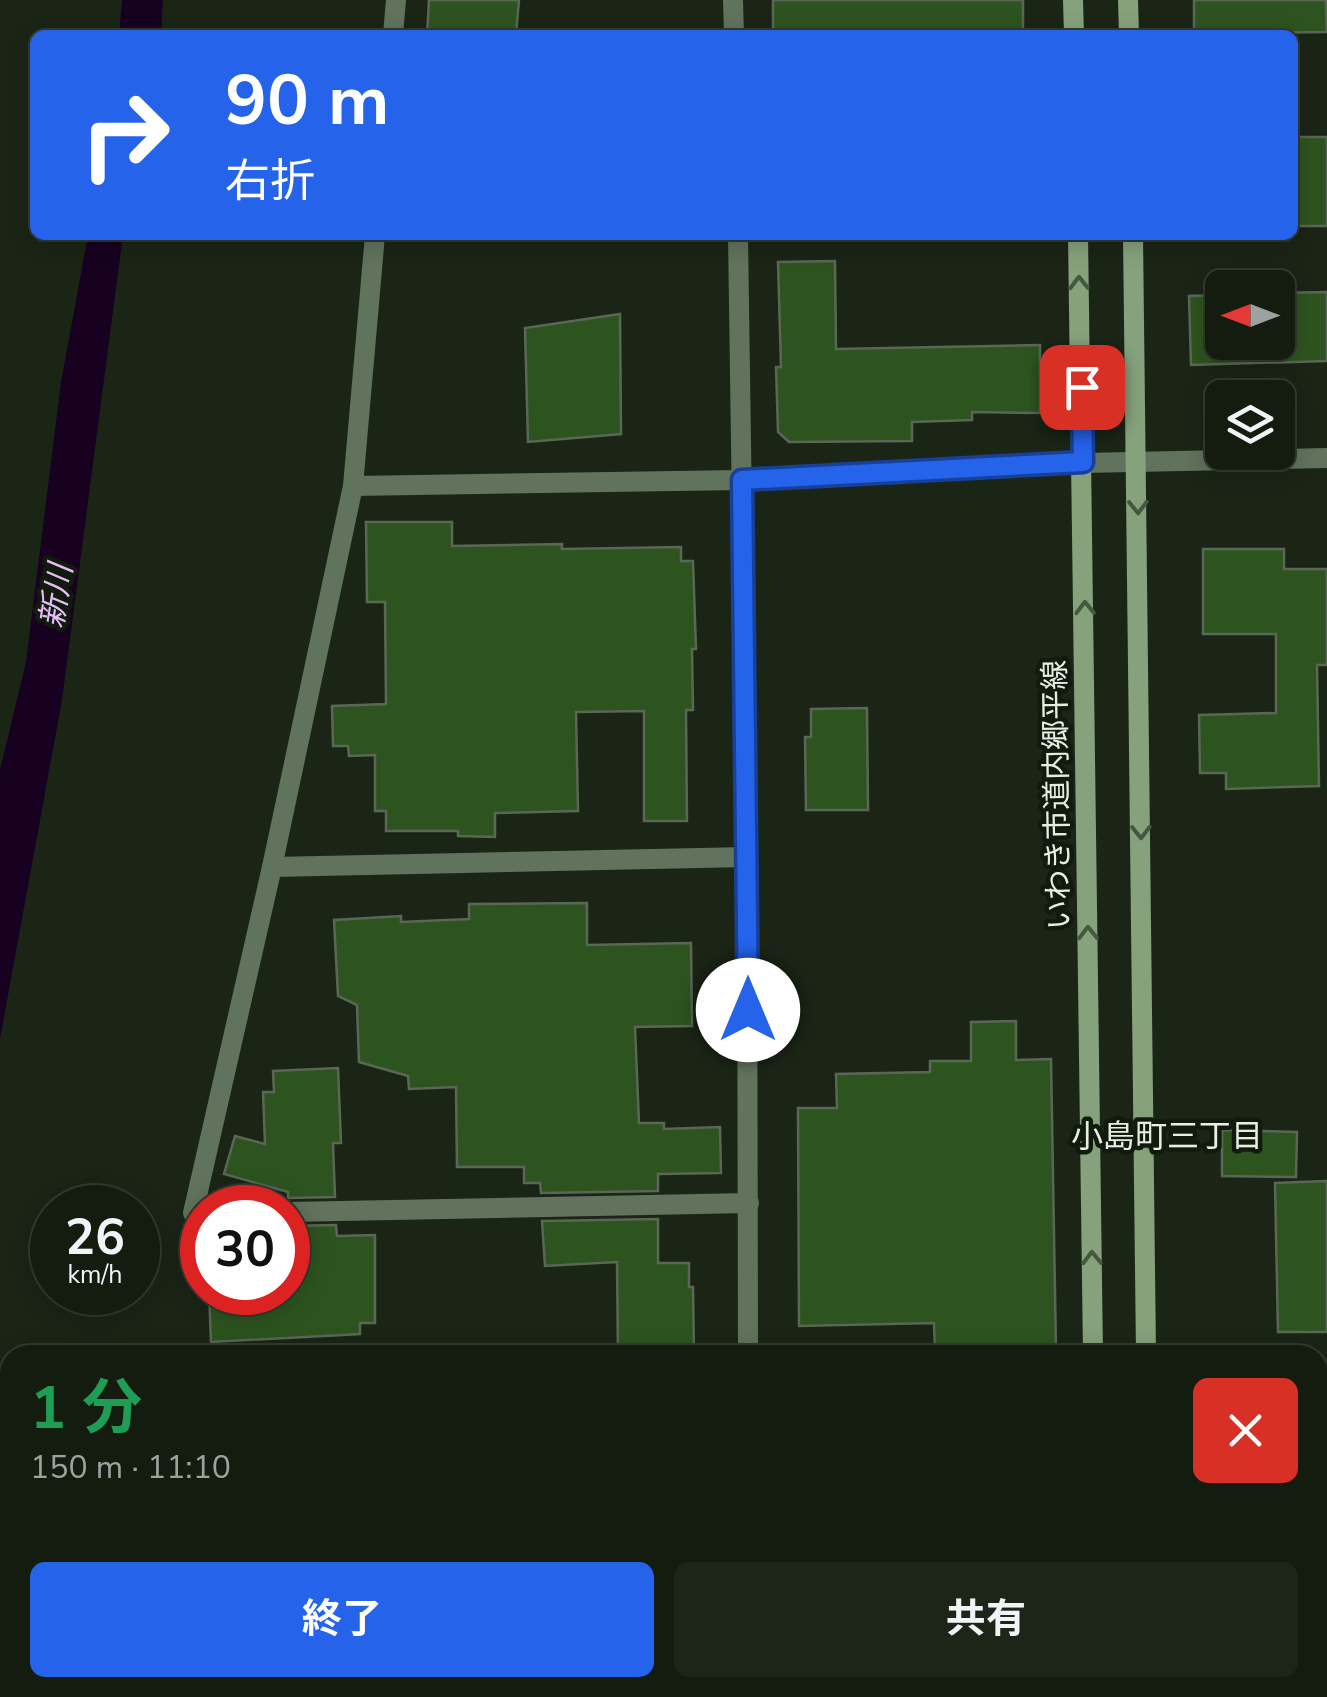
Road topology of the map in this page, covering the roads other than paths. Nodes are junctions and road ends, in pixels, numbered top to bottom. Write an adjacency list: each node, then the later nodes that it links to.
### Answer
1 (396, 0): 5 (street)
2 (734, 0): 6 (street)
3 (1074, 0): 7 (street)
4 (1128, 0): 8 (street)
5 (393, 30)
6 (734, 30)
7 (1074, 30)
8 (1129, 30)
9 (375, 240): 17 (street)
10 (738, 240): 16 (street)
11 (1078, 240): 14 (street, いわき市道内郷平線, one-way to 11)
12 (1133, 240): 15 (street)
13 (1327, 458): 15 (street)
14 (1083, 462): 15 (street); 16 (street); 24 (street, いわき市道内郷平線, one-way to 14)
15 (1138, 462): 25 (street, one-way to 25)
16 (742, 480): 17 (street); 18 (street)
17 (353, 486): 19 (street)
18 (746, 857): 19 (street); 21 (street)
19 (272, 867): 20 (street)
20 (199, 1185)
21 (749, 1203): 22 (street); 23 (street)
22 (310, 1212)
23 (748, 1345)
24 (1093, 1345)
25 (1146, 1345)

